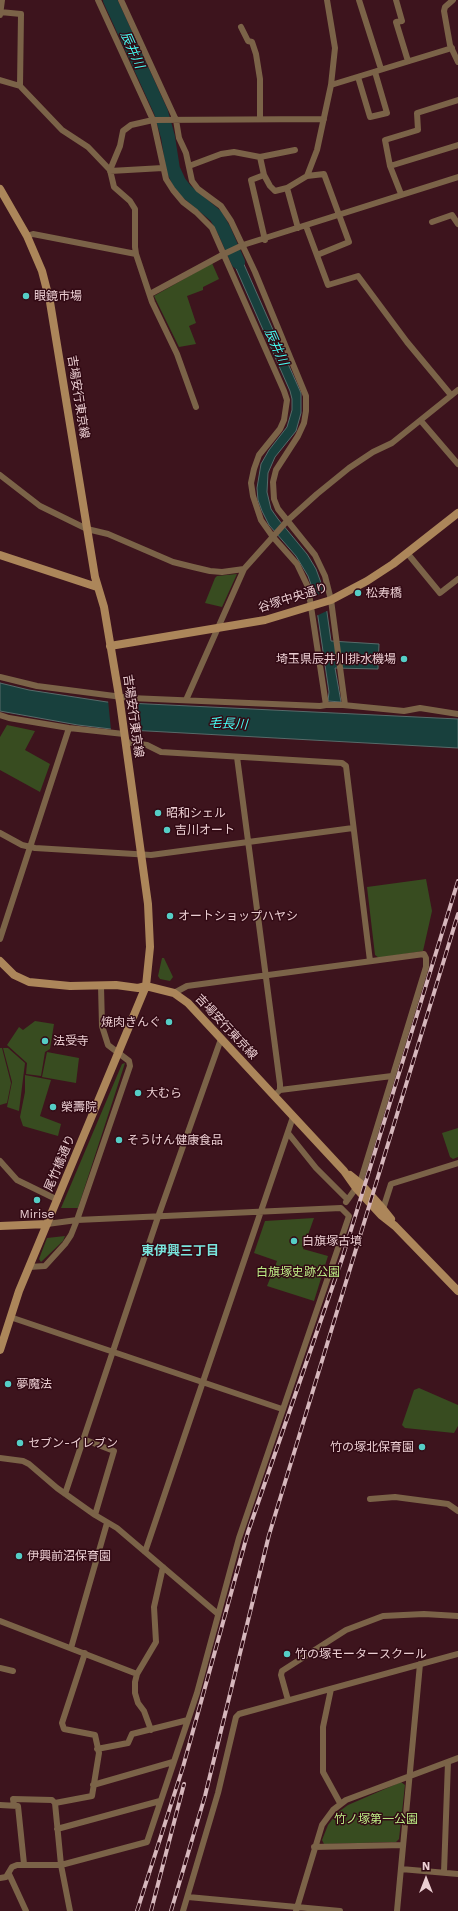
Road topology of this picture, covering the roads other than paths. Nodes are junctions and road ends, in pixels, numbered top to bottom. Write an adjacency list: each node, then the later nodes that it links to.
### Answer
1 (2, 0): 9 (street)
2 (98, 0): 23 (street)
3 (120, 0): 24 (street)
4 (327, 0): 18 (street)
5 (358, 0): 14 (street)
6 (396, 0): 12 (street)
7 (454, 0): 8 (street); 11 (street)
8 (458, 5)
9 (0, 13): 19 (street)
10 (241, 27): 21 (street)
11 (452, 48): 12 (street); 13 (street)
12 (408, 61): 14 (street)
13 (458, 62)
14 (381, 70): 15 (street)
15 (375, 72): 16 (street); 16 (street)
16 (358, 76): 18 (street)
17 (0, 80): 19 (street)
18 (332, 85): 22 (street)
19 (20, 86): 31 (street)
20 (458, 100): 29 (street)
21 (260, 119): 22 (street); 24 (street)
22 (324, 119): 33 (street)
23 (154, 120): 24 (street); 30 (street); 31 (street)
24 (173, 120): 28 (street)
25 (458, 145): 29 (street)
26 (295, 150): 27 (street)
27 (260, 157): 28 (street); 32 (street)
28 (189, 166): 45 (street)
29 (390, 166): 37 (street)
30 (163, 168): 31 (street); 46 (street)
31 (110, 171): 47 (street)
32 (264, 175): 35 (street); 44 (street)
33 (307, 176): 35 (street); 38 (street)
34 (458, 176): 37 (street)
35 (287, 188): 42 (street)
36 (0, 189): 43 (main road, 吉場安行東京線)
37 (401, 194): 38 (street)
38 (339, 215): 41 (street); 48 (street)
39 (432, 222): 40 (street)
40 (458, 224)
41 (306, 226): 42 (street); 48 (street)
42 (298, 228): 44 (street)
43 (27, 236): 47 (street); 58 (main road, 吉場安行東京線)
44 (265, 240): 45 (street)
45 (241, 246): 46 (street); 57 (street)
46 (225, 253): 49 (street); 59 (street)
47 (136, 254): 49 (street)
48 (317, 255): 51 (street)
49 (150, 294): 52 (street)
50 (458, 390): 51 (street)
51 (451, 395): 53 (street)
52 (196, 407)
53 (420, 421): 54 (street); 57 (street)
54 (458, 464)
55 (0, 475): 58 (street)
56 (458, 513): 60 (main road, 谷塚中央通り)
57 (286, 522): 59 (street); 65 (street)
58 (87, 529): 62 (street); 64 (main road, 吉場安行東京線)
59 (274, 536): 62 (street); 66 (street)
60 (408, 554): 63 (street); 65 (main road, 谷塚中央通り)
61 (0, 555): 64 (main road)
62 (244, 569): 67 (street)
63 (458, 579)
64 (97, 587): 68 (main road, 吉場安行東京線)
65 (330, 600): 66 (main road, 谷塚中央通り); 73 (street)
66 (313, 606): 67 (main road, 谷塚中央通り); 72 (street)
67 (218, 629): 68 (main road, 谷塚中央通り); 71 (street)
68 (110, 646): 70 (main road, 吉場安行東京線)
69 (0, 677): 70 (street)
70 (120, 699): 71 (street); 77 (main road, 吉場安行東京線)
71 (186, 700): 72 (street)
72 (326, 705): 73 (street)
73 (344, 705): 74 (street)
74 (458, 714)
75 (0, 716): 76 (street)
76 (68, 728): 77 (street); 82 (street)
77 (124, 736): 78 (street); 83 (main road, 吉場安行東京線)
78 (236, 757): 79 (street); 81 (street)
79 (353, 828): 81 (street); 86 (street)
80 (0, 833): 82 (street)
81 (248, 842): 83 (street); 87 (street)
82 (30, 847): 83 (street); 84 (street)
83 (141, 854): 89 (main road, 吉場安行東京線)
84 (0, 939)
85 (0, 961): 88 (main road)
86 (370, 961): 87 (street); 93 (street)
87 (266, 975): 90 (street); 94 (street)
88 (101, 986): 89 (main road); 92 (street)
89 (146, 986): 90 (main road, 吉場安行東京線); 92 (main road, 尾竹橋通り)
90 (174, 993): 91 (main road, 吉場安行東京線)
91 (221, 1039): 94 (main road, 吉場安行東京線); 105 (street)
92 (119, 1054): 101 (main road, 尾竹橋通り); 106 (street)
93 (392, 1076): 94 (street); 99 (street)
94 (277, 1093): 95 (main road, 吉場安行東京線)
95 (293, 1117): 96 (street); 99 (main road, 吉場安行東京線)
96 (288, 1133): 100 (street); 104 (street)
97 (0, 1161): 101 (street)
98 (458, 1163): 103 (street)
99 (358, 1186): 100 (street); 103 (main road, 吉場安行東京線); 109 (main road, 吉場安行東京線)
100 (347, 1199): 102 (street)
101 (58, 1200): 107 (main road, 尾竹橋通り)
102 (342, 1208): 104 (street); 116 (street)
103 (384, 1209): 109 (main road, 吉場安行東京線)
104 (261, 1212): 105 (street); 115 (street)
105 (158, 1217): 106 (street); 114 (street)
106 (77, 1220): 107 (street); 110 (street)
107 (47, 1224): 108 (main road); 110 (main road, 尾竹橋通り)
108 (0, 1226)
109 (395, 1226): 111 (main road, 吉場安行東京線)
110 (29, 1267): 112 (main road, 尾竹橋通り)
111 (458, 1291)
112 (10, 1317): 113 (main road, 尾竹橋通り); 114 (street)
113 (0, 1350)
114 (112, 1352): 115 (street); 117 (street)
115 (203, 1382): 116 (street); 124 (street)
116 (282, 1409): 126 (street)
117 (84, 1439): 119 (street); 122 (street)
118 (0, 1458): 119 (street)
119 (65, 1494): 122 (street)
120 (370, 1499): 121 (street)
121 (458, 1511)
122 (95, 1515): 123 (street)
123 (107, 1523): 124 (street); 131 (street)
124 (145, 1552): 125 (street)
125 (163, 1566): 126 (street); 137 (street)
126 (218, 1614): 140 (street)
127 (458, 1616): 130 (street)
128 (0, 1621): 131 (street)
129 (341, 1624): 130 (street)
130 (346, 1630): 139 (street)
131 (71, 1648): 132 (street)
132 (85, 1653): 137 (street); 142 (street)
133 (458, 1654): 134 (street)
134 (420, 1664): 138 (street); 146 (street)
135 (0, 1668): 136 (street)
136 (13, 1671)
137 (137, 1674): 141 (street)
138 (331, 1689): 139 (street); 150 (street)
139 (288, 1700): 163 (street)
140 (188, 1720): 141 (street); 144 (street)
141 (151, 1730): 142 (street)
142 (97, 1749): 147 (street)
143 (458, 1758): 145 (street)
144 (173, 1762): 147 (street); 148 (street)
145 (448, 1762): 146 (street); 159 (street)
146 (410, 1775): 150 (street); 154 (street)
147 (93, 1784): 149 (street)
148 (160, 1801): 153 (street); 157 (street)
149 (55, 1803): 152 (street); 153 (street)
150 (340, 1803): 155 (street)
151 (0, 1804): 152 (street)
152 (14, 1805): 156 (street)
153 (57, 1829): 157 (street)
154 (403, 1845): 155 (street); 158 (street)
155 (314, 1847): 164 (street)
156 (24, 1864): 157 (street); 160 (street)
157 (61, 1864): 166 (street)
158 (401, 1869): 159 (street); 169 (street)
159 (444, 1872): 161 (street)
160 (9, 1874): 162 (street); 165 (street)
161 (458, 1874)
162 (0, 1878)
163 (188, 1896): 164 (street); 167 (street)
164 (296, 1909): 168 (street)
165 (26, 1911)
166 (70, 1911)
167 (183, 1911)
168 (340, 1911)
169 (397, 1911)

